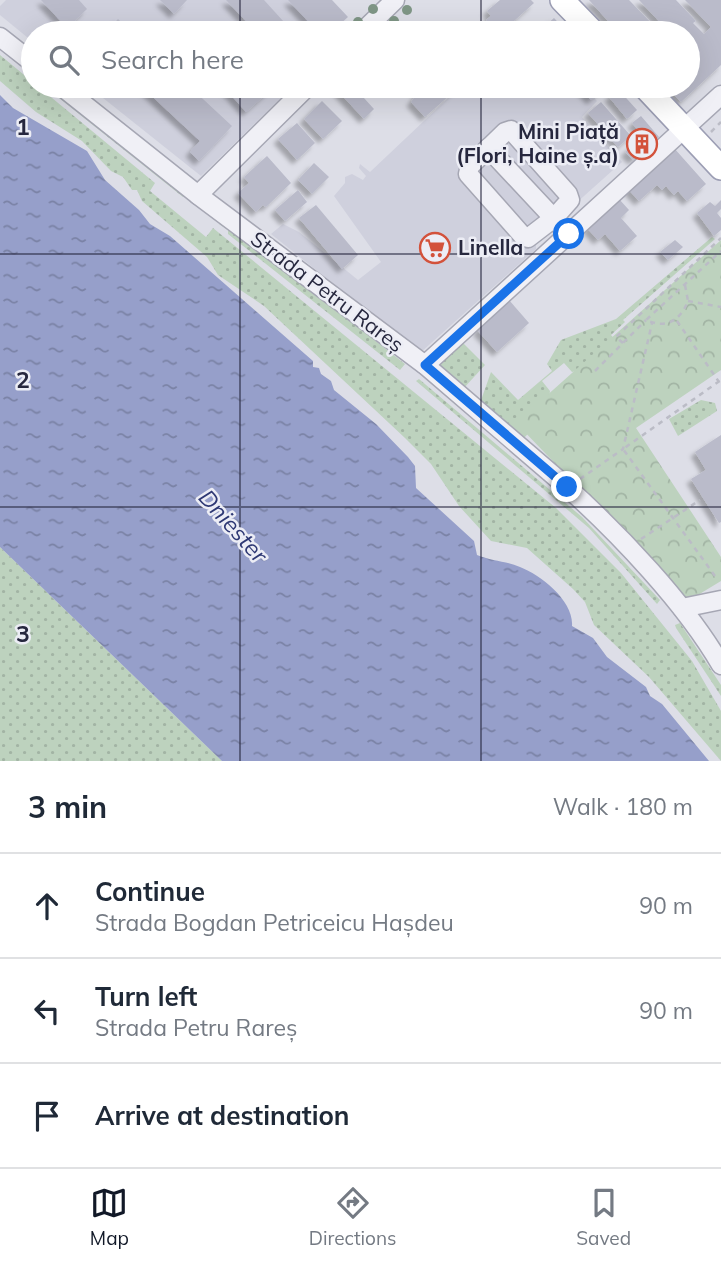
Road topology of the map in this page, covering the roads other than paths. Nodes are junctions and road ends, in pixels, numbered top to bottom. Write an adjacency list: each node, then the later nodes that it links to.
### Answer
1 (395, 0): 3 (street)
2 (562, 0): 4 (main road)
3 (373, 21)
4 (582, 21)
5 (0, 37): 6 (street)
6 (21, 54)
7 (721, 95): 11 (street)
8 (76, 98): 14 (street, Strada Petru Rareș)
9 (296, 98): 14 (street)
10 (654, 98): 11 (main road)
11 (684, 129): 13 (main road); 16 (street)
12 (488, 148): 15 (street); 15 (street); 15 (street)
13 (721, 168)
14 (198, 195): 17 (street, Strada Petru Rareș)
15 (554, 218): 16 (street)
16 (569, 234): 17 (street)
17 (425, 365): 19 (street, Strada Petru Rareș)
18 (721, 600): 19 (street)
19 (682, 608): 20 (street, Strada Petru Rareș)
20 (721, 664)

